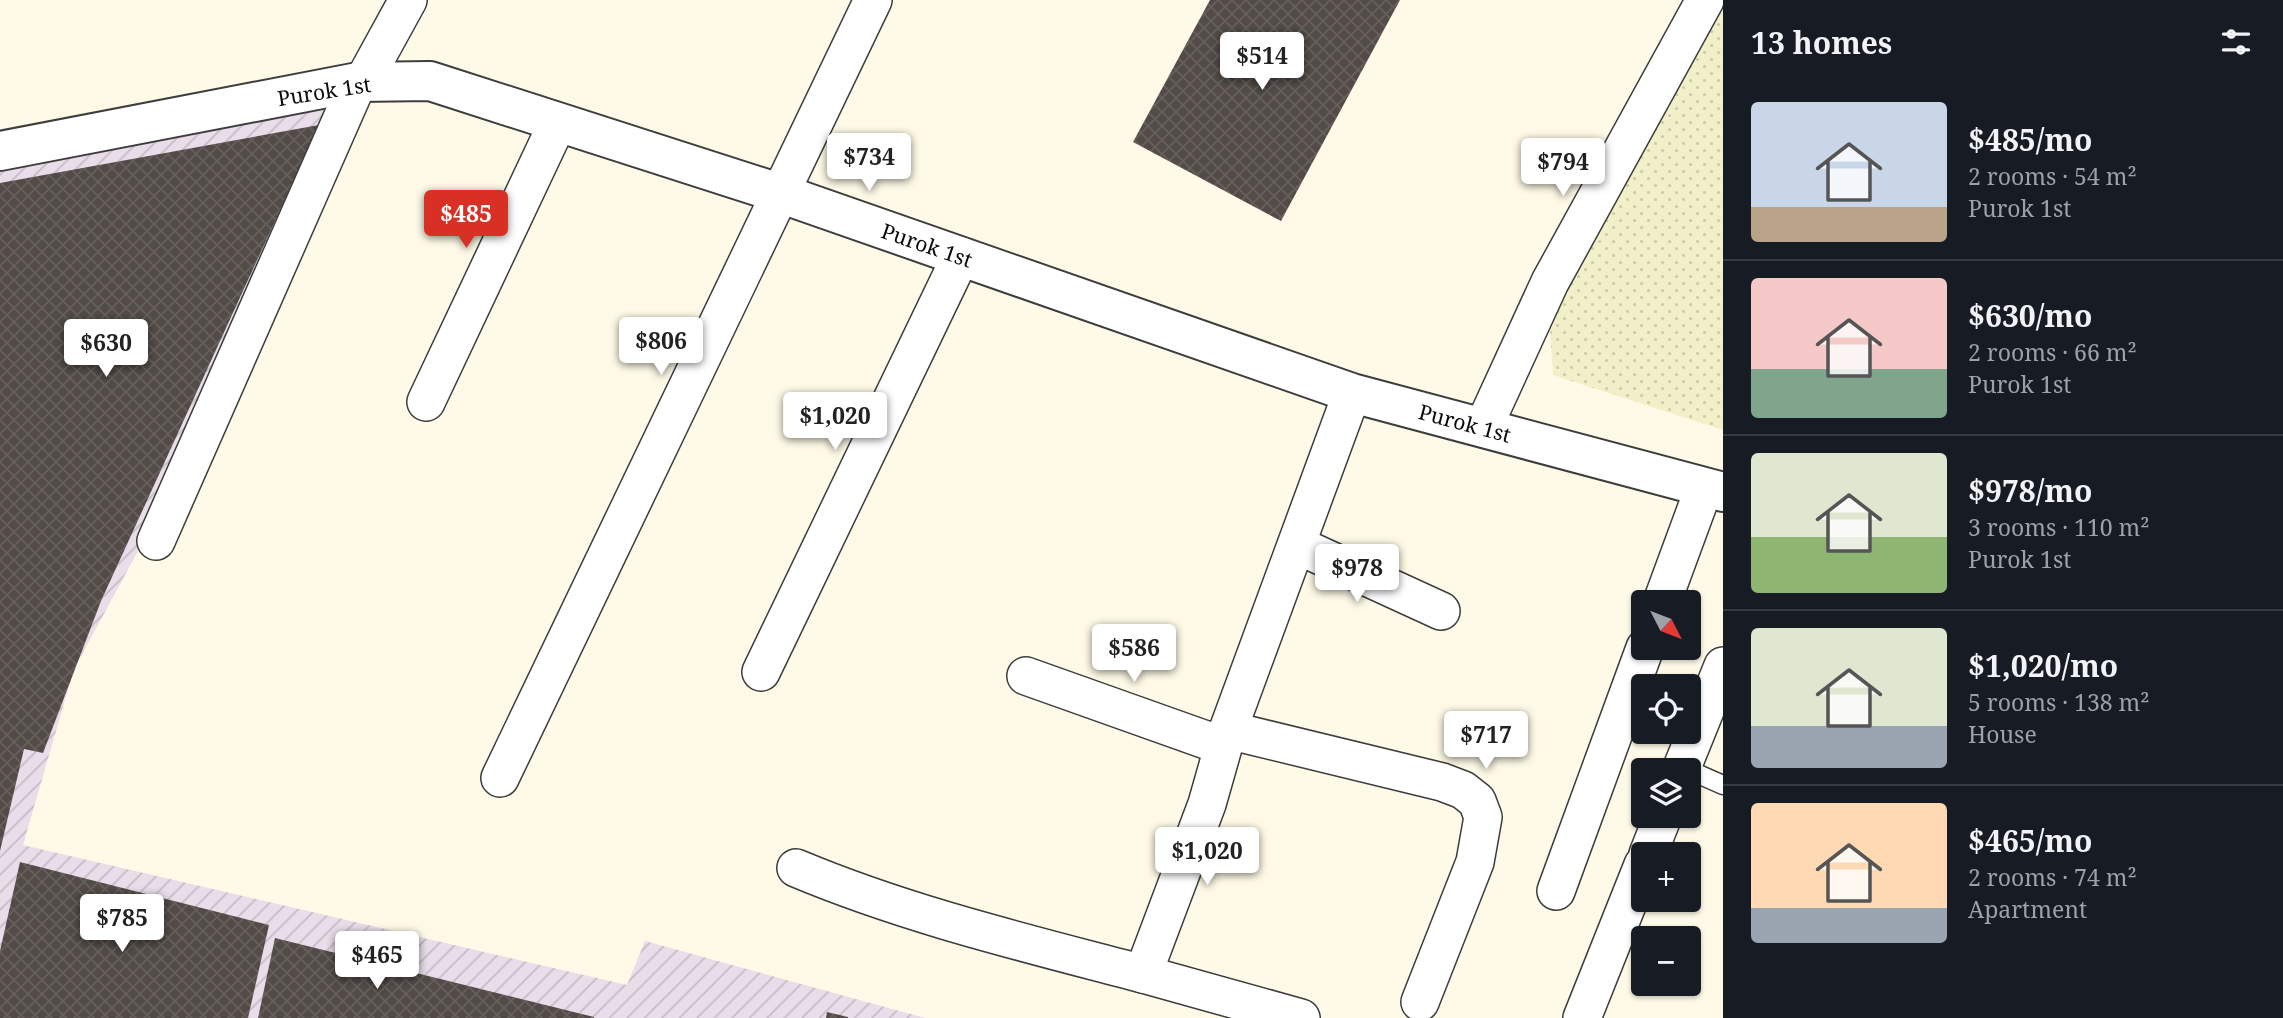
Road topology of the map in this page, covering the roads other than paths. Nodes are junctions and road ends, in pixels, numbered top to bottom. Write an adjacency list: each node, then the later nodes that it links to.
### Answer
1 (408, 0): 4 (street)
2 (873, 0): 7 (street)
3 (1705, 0): 11 (street)
4 (361, 82): 5 (street, Purok 1st); 6 (street, Purok 1st); 13 (street)
5 (558, 122): 7 (street, Purok 1st); 10 (street)
6 (0, 150)
7 (782, 194): 8 (street, Purok 1st); 24 (street)
8 (961, 256): 9 (street, Purok 1st); 19 (street)
9 (1352, 393): 11 (street, Purok 1st); 14 (street)
10 (426, 402)
11 (1483, 428): 12 (street, Purok 1st)
12 (1714, 490): 15 (street)
13 (156, 541)
14 (1297, 545): 16 (street); 21 (street)
15 (1668, 590)
16 (1441, 611)
17 (1641, 660): 27 (street)
18 (1723, 666): 22 (street)
19 (761, 672)
20 (1026, 676): 21 (street)
21 (1225, 738): 29 (street); 30 (street)
22 (1686, 758)
23 (1701, 776): 25 (lane)
24 (500, 778)
25 (1723, 785)
26 (796, 868): 29 (street)
27 (1556, 891)
28 (1631, 895): 32 (street)
29 (1143, 974): 31 (street)
30 (1420, 1002)
31 (1301, 1018)
32 (1582, 1018)

